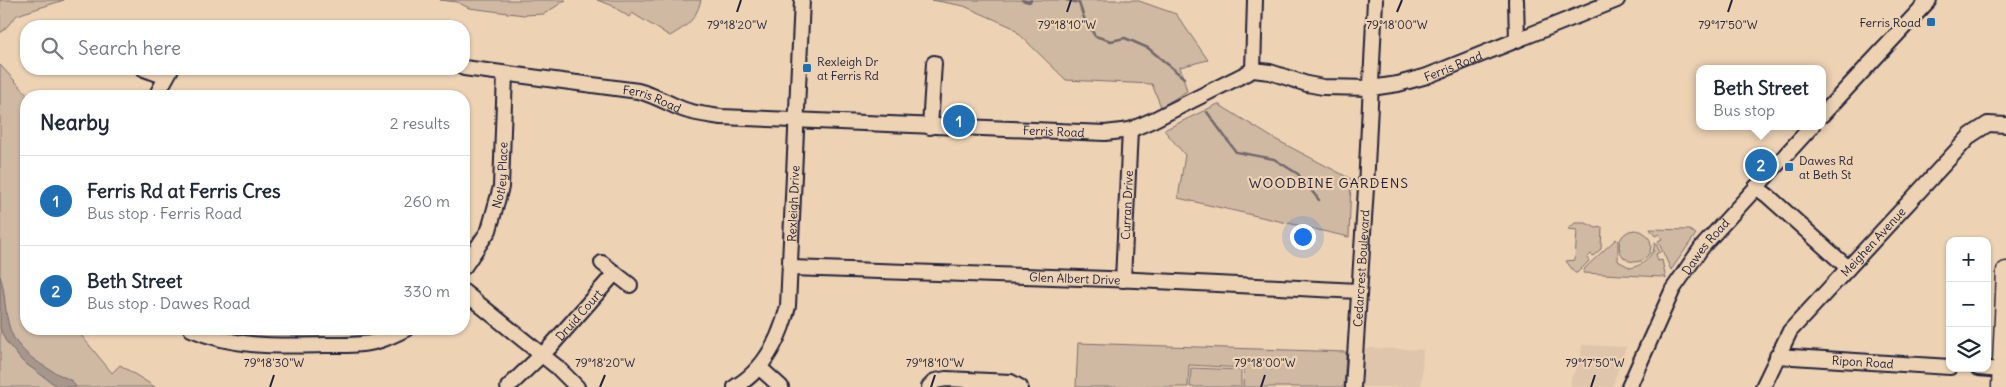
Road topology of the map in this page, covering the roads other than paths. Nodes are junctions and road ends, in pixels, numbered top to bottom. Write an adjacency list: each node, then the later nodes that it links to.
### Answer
1 (802, 0): 16 (street, Rexleigh Drive)
2 (1255, 0): 10 (street)
3 (1375, 0): 13 (street, Cedarcrest Boulevard)
4 (1516, 0): 7 (street)
5 (1617, 0): 7 (street, Ferris Road)
6 (1929, 0): 15 (street)
7 (1517, 40): 13 (street, Ferris Road)
8 (934, 63): 18 (street)
9 (470, 69): 11 (street, Ferris Road)
10 (1254, 70): 13 (street, Ferris Road); 19 (street, Ferris Road)
11 (505, 74): 16 (street, Ferris Road); 22 (street, Notley Place)
12 (168, 75): 14 (street)
13 (1371, 88): 30 (street, Cedarcrest Boulevard)
14 (159, 90)
15 (1826, 111)
16 (796, 120): 18 (street, Ferris Road); 24 (street, Rexleigh Drive)
17 (2006, 124): 25 (street, Meighen Avenue)
18 (930, 126): 19 (street, Ferris Road)
19 (1130, 130): 28 (street, Curran Drive)
20 (1808, 130): 21 (street, Dawes Road)
21 (1756, 187): 25 (street); 47 (street, Dawes Road)
22 (470, 258)
23 (602, 263): 27 (street)
24 (791, 268): 28 (street, Glen Albert Drive); 37 (street, Rexleigh Drive)
25 (1848, 268): 35 (street, Meighen Avenue)
26 (2006, 270): 39 (main road)
27 (615, 273): 29 (street); 34 (street, Druid Court)
28 (1123, 280): 30 (street, Glen Albert Drive)
29 (630, 285)
30 (1358, 291): 46 (street, Cedarcrest Boulevard)
31 (470, 297): 34 (street)
32 (205, 335): 33 (street)
33 (393, 335)
34 (542, 355): 40 (street, Druid Court); 41 (street)
35 (1777, 356): 36 (street, Ripon Road); 48 (street, Meighen Avenue)
36 (1946, 367)
37 (760, 368): 42 (street, Rexleigh Drive); 43 (street)
38 (1987, 372): 39 (street)
39 (2001, 378)
40 (508, 387)
41 (577, 387)
42 (735, 387)
43 (781, 387)
44 (929, 387): 45 (street)
45 (1020, 387)
46 (1353, 387)
47 (1629, 387)
48 (1763, 387)

